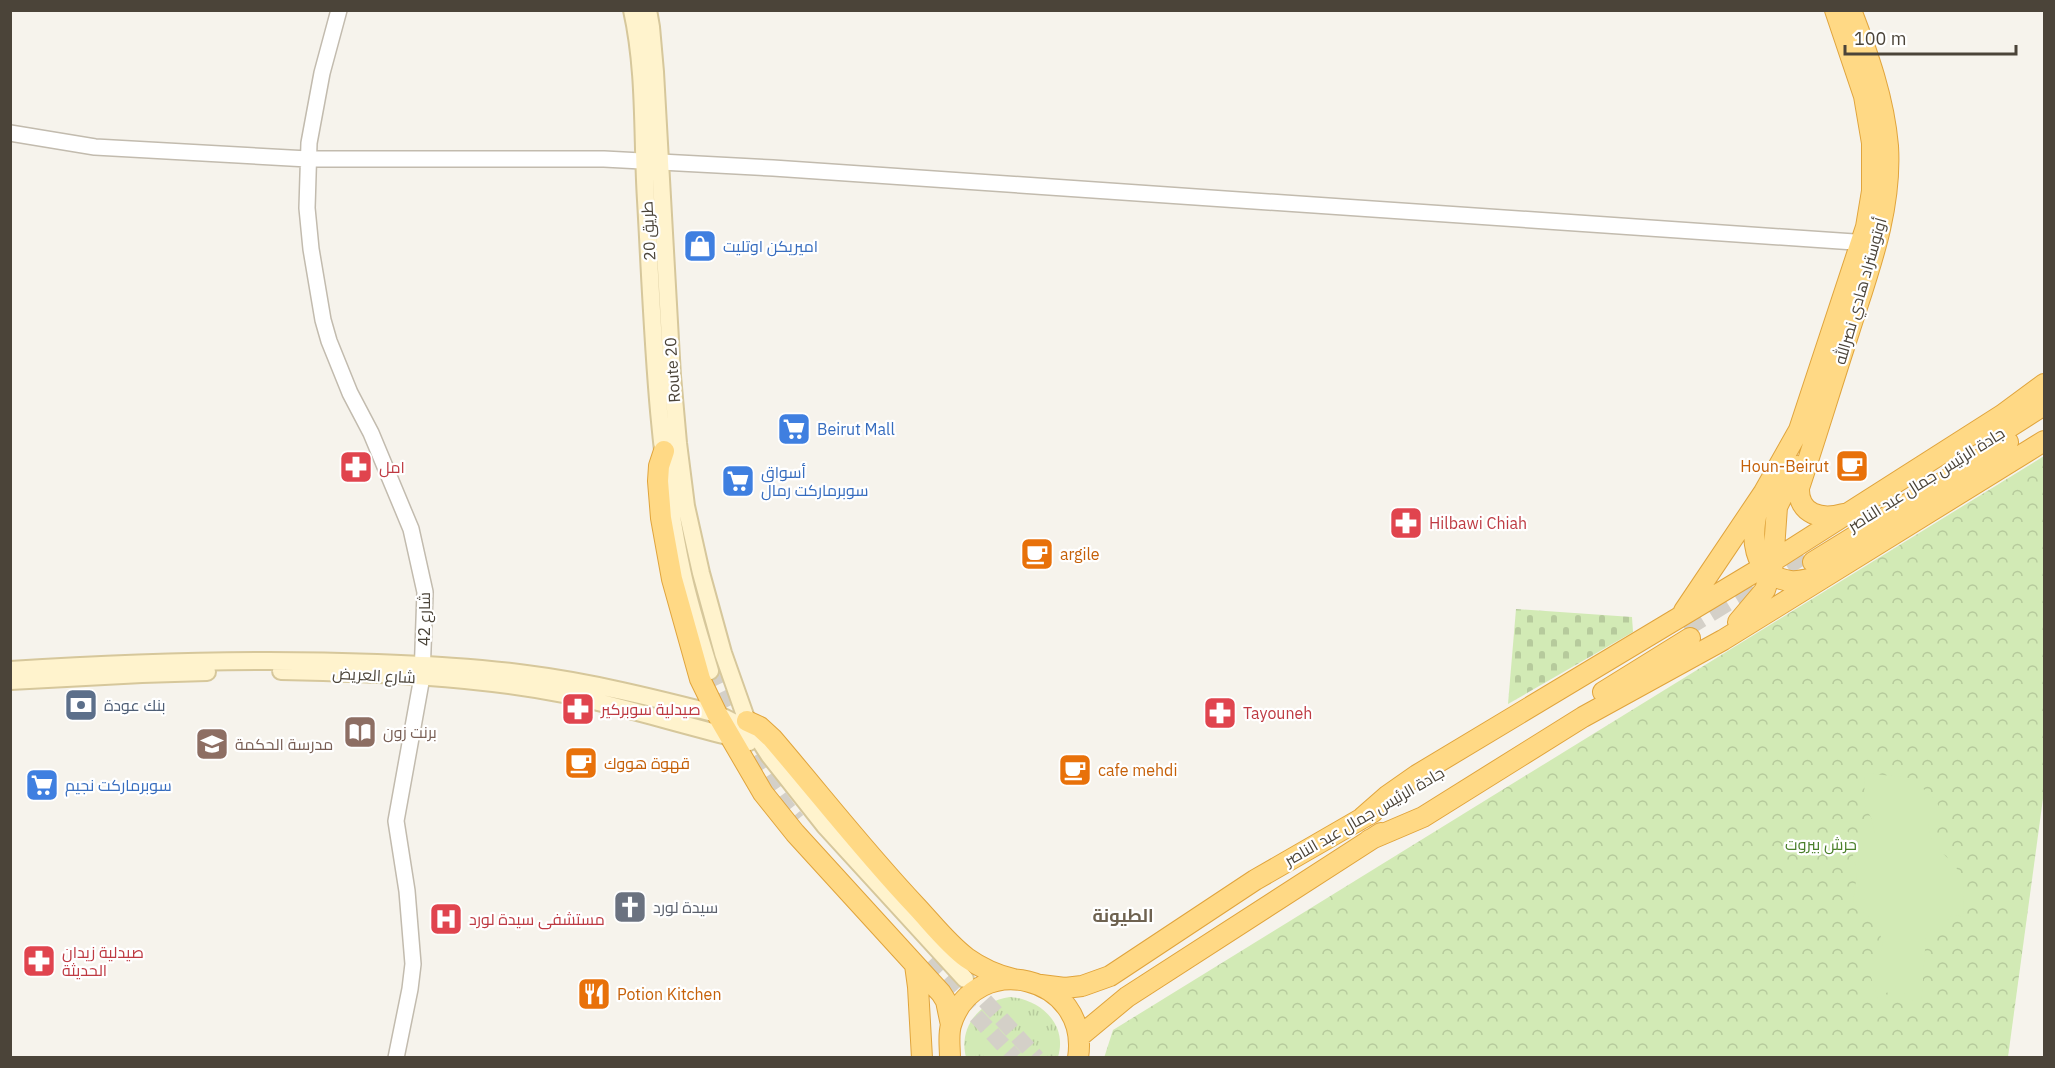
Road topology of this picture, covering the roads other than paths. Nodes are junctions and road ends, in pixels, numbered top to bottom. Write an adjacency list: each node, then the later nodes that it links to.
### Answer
1 (339, 10): 7 (street, شارع 42)
2 (632, 10): 8 (main road, طريق 20)
3 (648, 10): 9 (main road, Route 20)
4 (1835, 10): 10 (highway, أوتوستراد هادي نصرالله)
5 (1851, 10): 10 (highway, أوتوستراد هادي نصرالله)
6 (10, 133): 7 (street)
7 (308, 159): 8 (street); 24 (street, شارع 42)
8 (643, 161): 9 (street); 16 (main road, طريق 20)
9 (661, 162): 10 (street); 28 (main road, Route 20)
10 (1869, 243): 14 (highway, أوتوستراد هادي نصرالله)
11 (2044, 384): 18 (highway)
12 (2044, 405): 19 (highway, جادة الرئيس جمال عبد الناصر)
13 (2044, 420): 19 (highway, جادة الرئيس جمال عبد الناصر)
14 (1810, 425): 17 (highway); 18 (highway); 20 (highway)
15 (2044, 441): 19 (highway)
16 (664, 451): 25 (main road, طريق 20); 27 (highway)
17 (1764, 492): 20 (highway); 21 (highway)
18 (1851, 511): 20 (highway)
19 (1816, 562): 20 (highway); 22 (highway)
20 (1769, 566): 21 (highway); 22 (highway)
21 (1684, 628): 31 (highway, جادة الرئيس جمال عبد الناصر); 33 (highway, جادة الرئيس جمال عبد الناصر)
22 (1723, 640): 31 (highway)
23 (10, 670): 24 (main road, شارع العريض)
24 (423, 671): 26 (main road, شارع العريض); 27 (main road, شارع العريض); 29 (main road, شارع العريض); 40 (street, شارع 42)
25 (710, 671)
26 (10, 681)
27 (717, 714): 29 (highway); 30 (main road)
28 (747, 721): 30 (main road, Route 20); 35 (highway, جادة الرئيس جمال عبد الناصر)
29 (731, 737): 32 (highway)
30 (813, 811): 34 (main road)
31 (1370, 840): 37 (highway, جادة الرئيس جمال عبد الناصر)
32 (915, 964): 38 (highway); 41 (highway)
33 (1110, 976): 36 (highway, جادة الرئيس جمال عبد الناصر); 37 (highway)
34 (965, 979)
35 (1013, 979): 36 (highway, جادة الرئيس جمال عبد الناصر); 38 (highway)
36 (1041, 985): 39 (highway)
37 (1127, 997): 39 (highway, جادة الرئيس جمال عبد الناصر)
38 (951, 1025): 42 (highway)
39 (1080, 1050)
40 (396, 1058)
41 (922, 1058)
42 (950, 1058)

